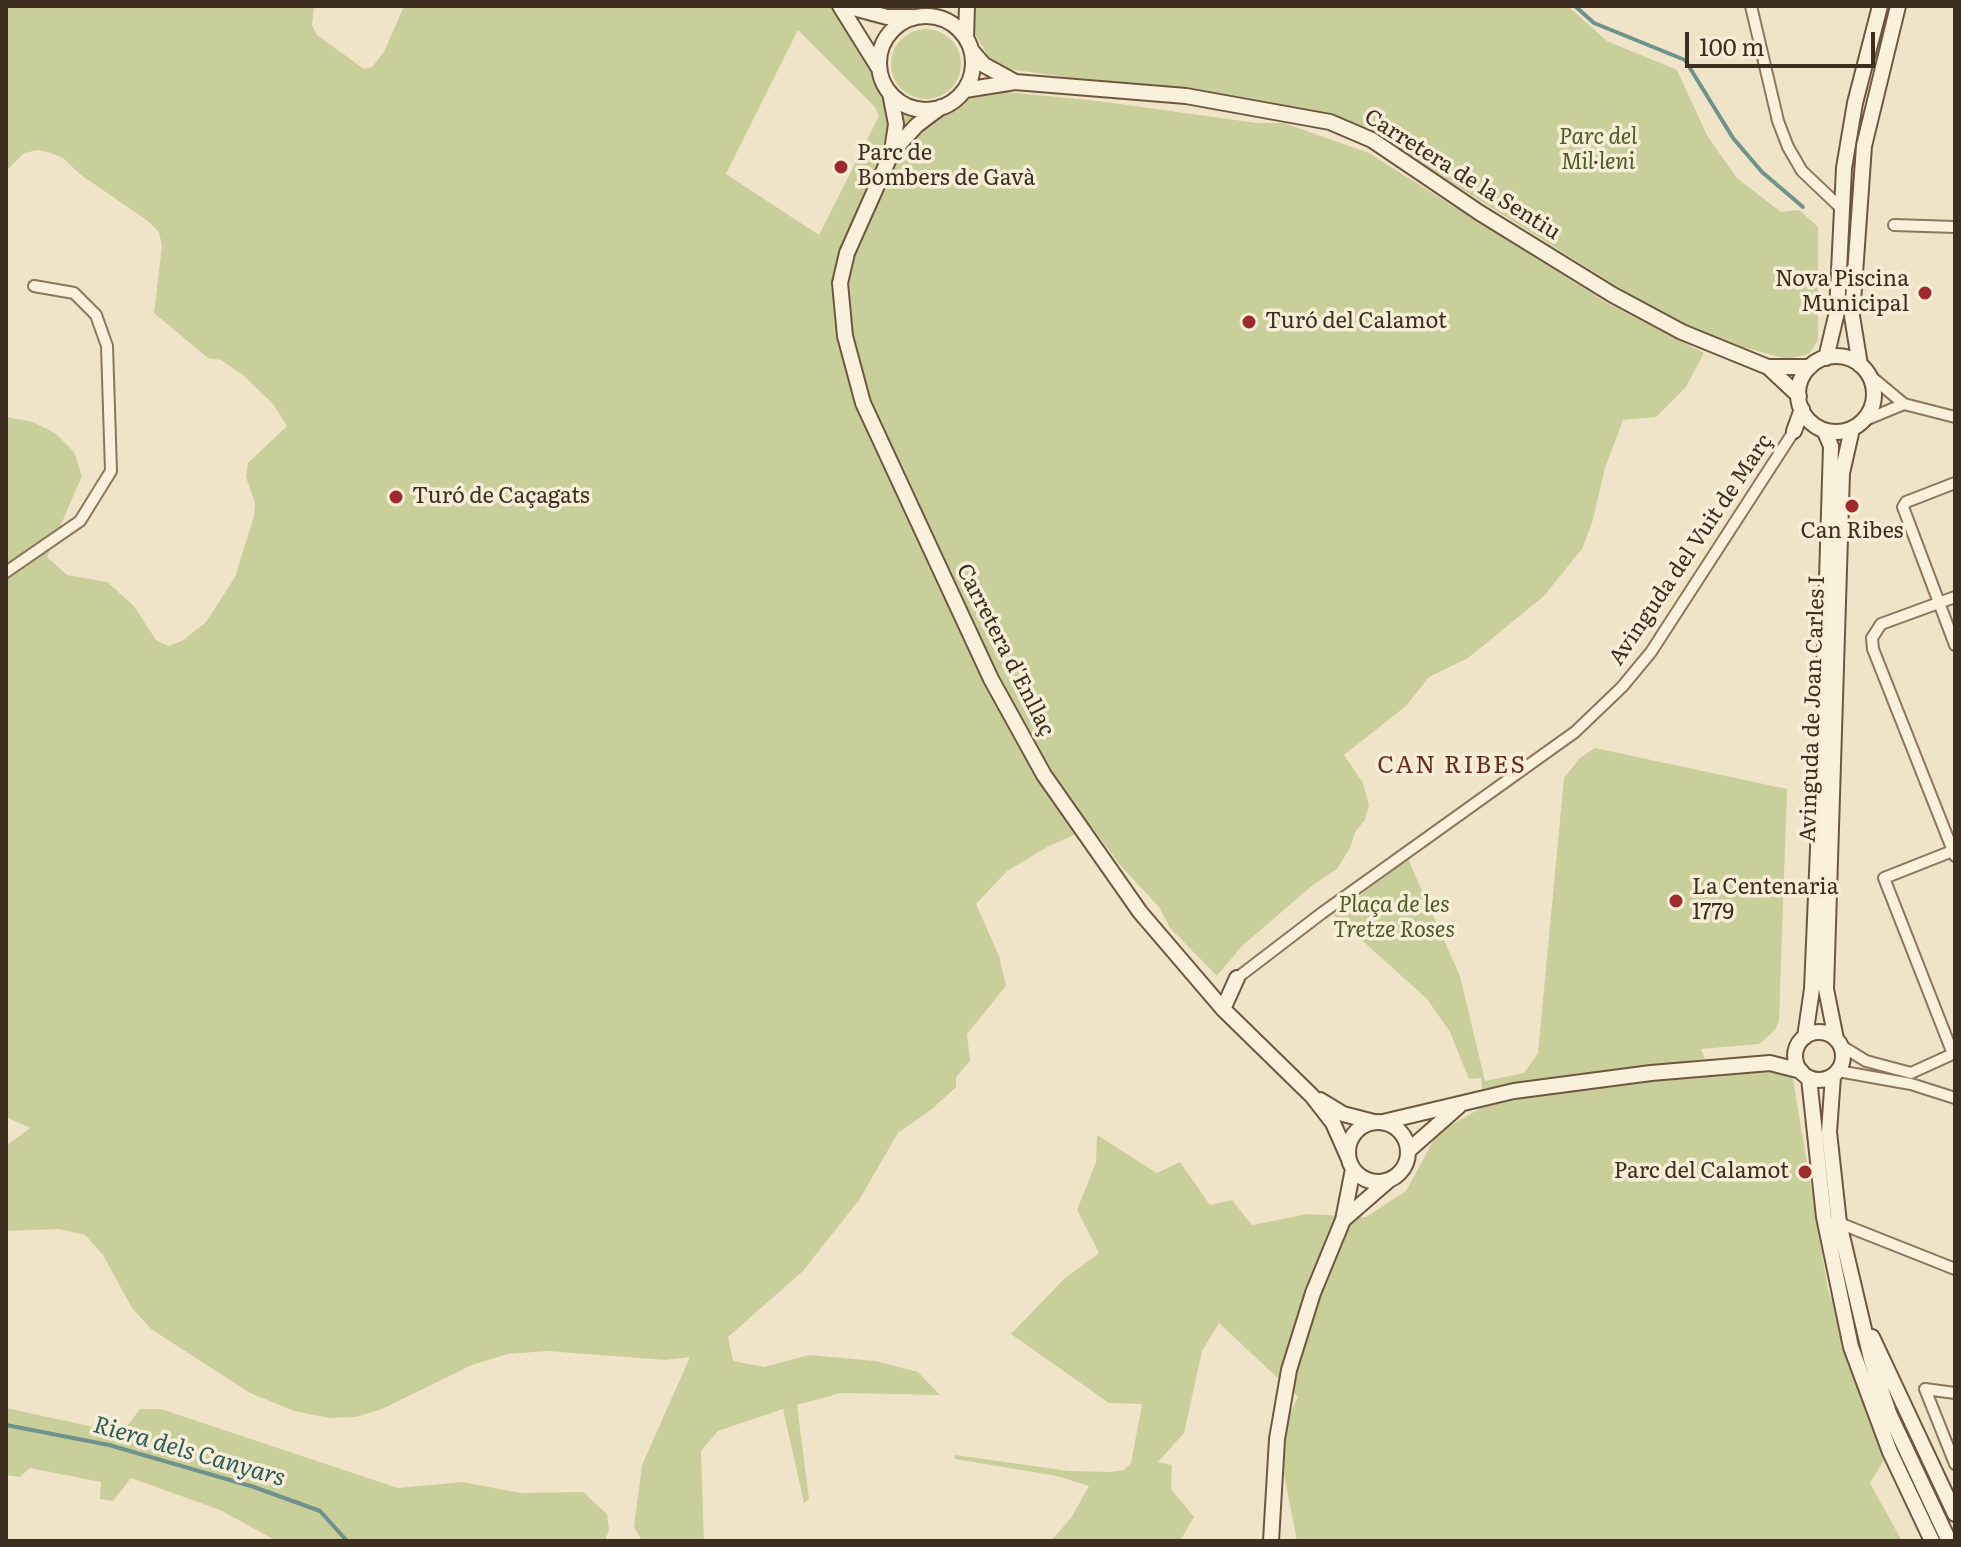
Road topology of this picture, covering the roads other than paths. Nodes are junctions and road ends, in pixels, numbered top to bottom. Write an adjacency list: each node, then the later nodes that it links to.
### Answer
1 (843, 6): 7 (street); 9 (street)
2 (967, 6): 8 (street)
3 (1751, 6): 15 (street)
4 (1880, 6): 15 (street)
5 (1898, 6): 22 (street)
6 (937, 11): 7 (street); 8 (street)
7 (916, 17): 9 (street)
8 (969, 44): 10 (street, Carretera de la Sentiu); 11 (street)
9 (880, 71): 12 (street)
10 (1015, 82): 11 (street, Carretera de la Sentiu); 20 (street, Carretera de la Sentiu)
11 (965, 90): 13 (street)
12 (890, 93): 13 (street); 14 (street, Carretera d'Enllaç)
13 (941, 107): 14 (street, Carretera d'Enllaç)
14 (892, 152): 36 (street, Carretera d'Enllaç)
15 (1841, 208): 19 (street)
16 (1894, 225): 17 (street)
17 (1955, 227)
18 (34, 286): 30 (street)
19 (1826, 358): 21 (street); 22 (street)
20 (1768, 367): 21 (street); 23 (street)
21 (1810, 367): 23 (street)
22 (1864, 369): 24 (street); 26 (street)
23 (1800, 402): 27 (street); 28 (street)
24 (1904, 404): 25 (street); 26 (street)
25 (1955, 417)
26 (1857, 425): 27 (street); 39 (street, Avinguda de Joan Carles I)
27 (1820, 428): 28 (street); 38 (street, Avinguda de Joan Carles I)
28 (1794, 431): 35 (street, Avinguda del Vuit de Març)
29 (1955, 483): 32 (street)
30 (6, 572)
31 (1955, 597): 32 (street)
32 (1939, 603): 33 (street); 34 (street)
33 (1955, 645)
34 (1954, 852): 40 (street)
35 (1237, 978): 36 (street); 37 (street)
36 (1206, 990): 37 (street, Carretera d'Enllaç)
37 (1223, 1009): 45 (street, Carretera d'Enllaç)
38 (1802, 1040): 39 (street); 41 (street); 43 (street)
39 (1838, 1042): 42 (street); 44 (street)
40 (1954, 1054): 44 (street)
41 (1770, 1063): 43 (street); 47 (street)
42 (1835, 1073): 43 (street); 44 (street); 53 (street)
43 (1805, 1075): 55 (street)
44 (1911, 1078): 46 (street)
45 (1312, 1096): 48 (street, Carretera d'Enllaç); 50 (street, Carretera d'Enllaç)
46 (1955, 1098)
47 (1460, 1105): 48 (street); 49 (street)
48 (1379, 1122): 49 (street); 50 (street)
49 (1409, 1150): 51 (street)
50 (1351, 1163): 51 (street); 52 (street)
51 (1388, 1181): 52 (street)
52 (1343, 1220): 59 (street)
53 (1839, 1223): 54 (street); 55 (street)
54 (1955, 1269)
55 (1848, 1298): 58 (street); 60 (street); 61 (street)
56 (1955, 1393): 57 (street)
57 (1955, 1464)
58 (1955, 1514)
59 (1271, 1541)
60 (1932, 1541)
61 (1949, 1541)

